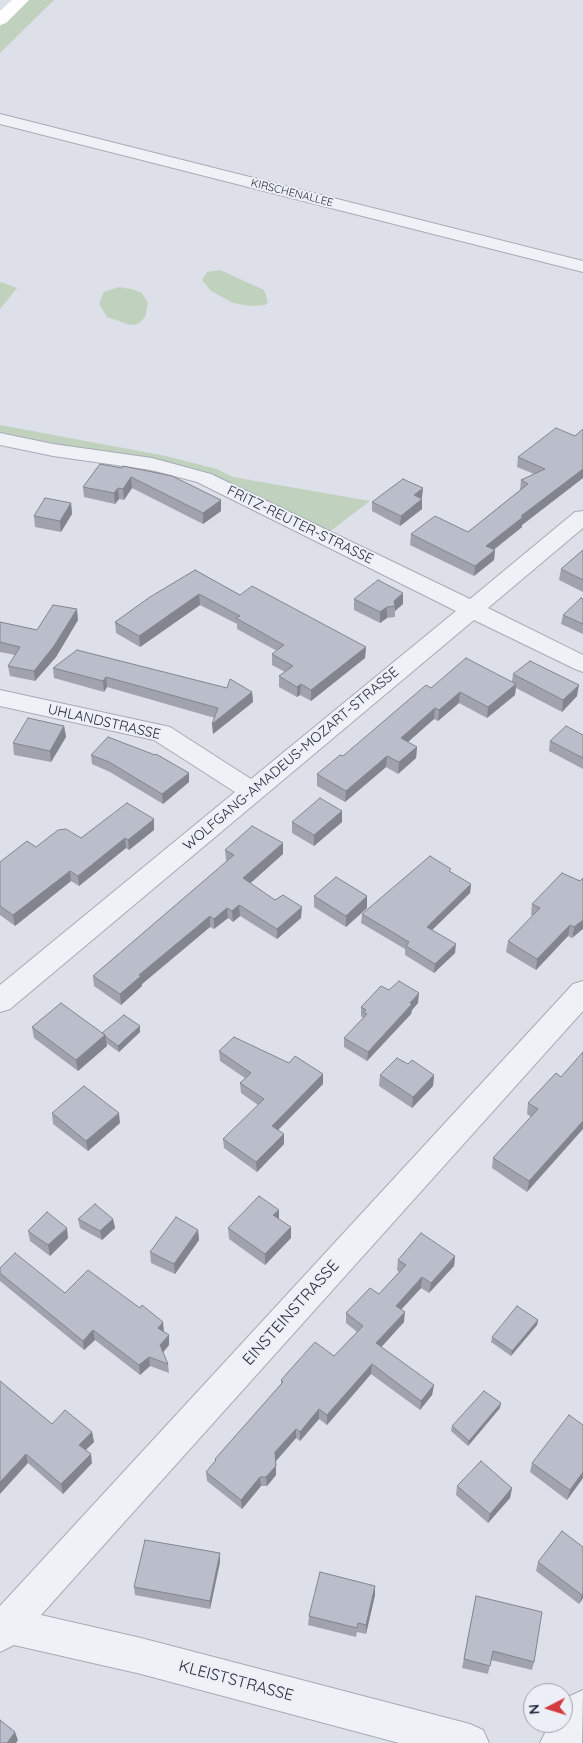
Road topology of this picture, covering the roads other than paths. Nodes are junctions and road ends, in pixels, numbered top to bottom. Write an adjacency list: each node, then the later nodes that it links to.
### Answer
1 (21, 0): 2 (main road)
2 (0, 20)
3 (0, 119): 4 (street, KIRSCHENALLEE)
4 (583, 267)
5 (0, 439): 7 (street, FRITZ-REUTER-STRASSE)
6 (583, 518): 7 (street, WOLFGANG-AMADEUS-MOZART-STRASSE)
7 (472, 609): 8 (street, FRITZ-REUTER-STRASSE); 10 (street, WOLFGANG-AMADEUS-MOZART-STRASSE)
8 (583, 664)
9 (0, 698): 10 (street, UHLANDSTRASSE)
10 (252, 791): 12 (street, WOLFGANG-AMADEUS-MOZART-STRASSE)
11 (583, 992): 13 (street, EINSTEINSTRASSE)
12 (0, 1000)
13 (3, 1628): 15 (street, KLEISTSTRASSE)
14 (583, 1709): 16 (street)
15 (470, 1743)
16 (559, 1743)

